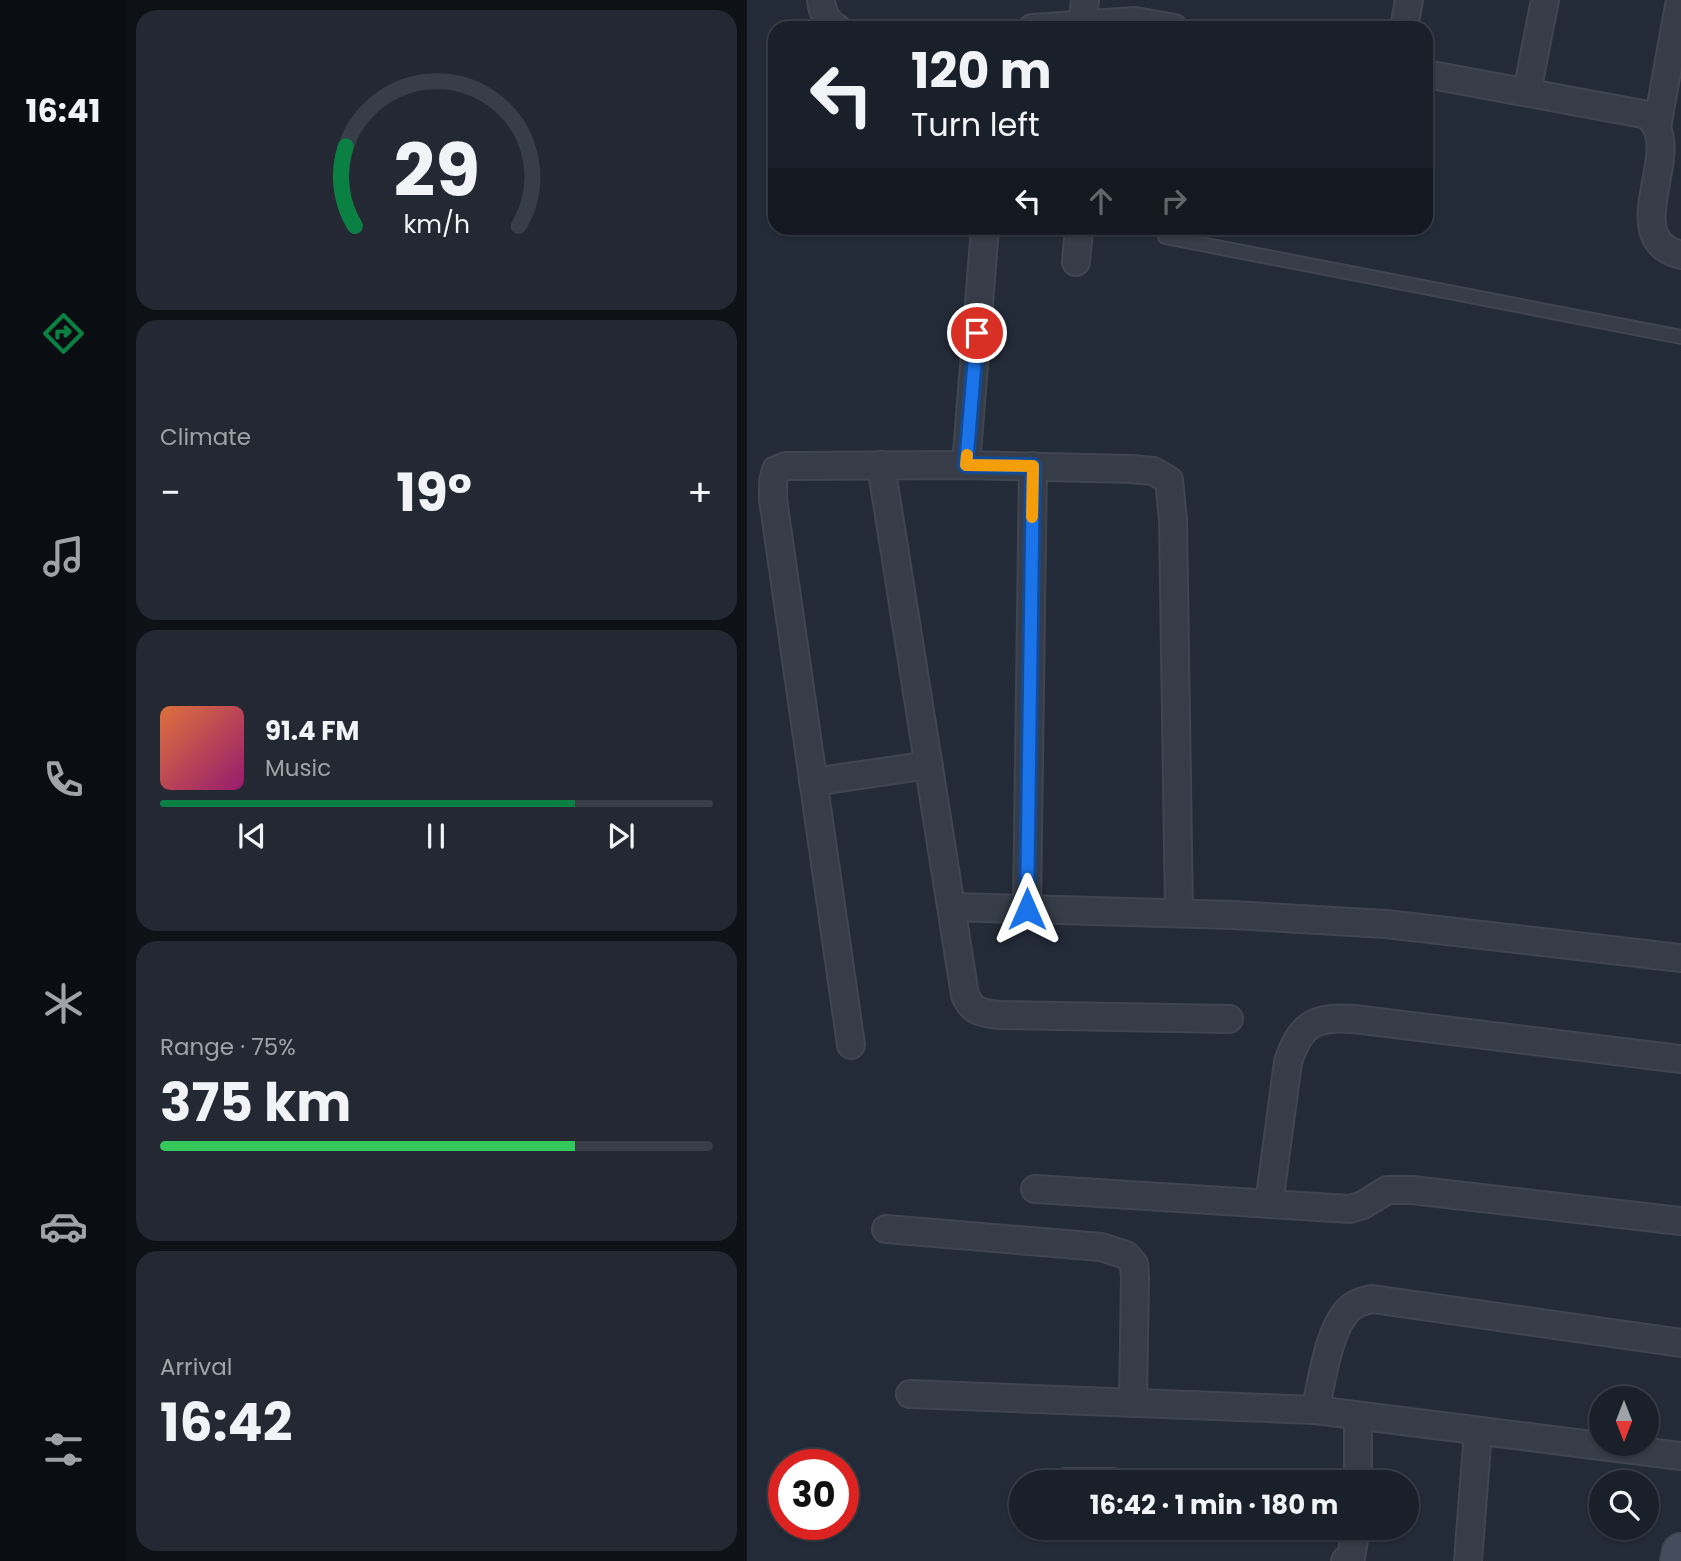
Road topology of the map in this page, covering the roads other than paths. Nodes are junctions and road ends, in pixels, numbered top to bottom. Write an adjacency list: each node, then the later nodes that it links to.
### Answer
1 (821, 0): 6 (street)
2 (1409, 0): 8 (street)
3 (1545, 0): 10 (street)
4 (1680, 0): 11 (street)
5 (1093, 19): 7 (street)
6 (828, 21)
7 (1135, 21)
8 (1405, 21)
9 (1433, 75): 10 (street)
10 (1527, 92): 11 (street)
11 (1657, 127): 15 (street)
12 (984, 235): 19 (street)
13 (1078, 235): 16 (street)
14 (1165, 237): 17 (lane)
15 (1681, 255)
16 (1076, 262)
17 (1681, 337)
18 (881, 465): 19 (street); 21 (street); 22 (street)
19 (966, 465): 20 (street)
20 (1033, 466): 24 (street); 25 (street)
21 (929, 765): 22 (street); 23 (street)
22 (813, 782): 28 (street)
23 (952, 907): 24 (street); 27 (street)
24 (1027, 909): 25 (street)
25 (1179, 913): 26 (street)
26 (1681, 958)
27 (1229, 1019)
28 (851, 1045)
29 (1681, 1059): 31 (street)
30 (1035, 1189): 31 (street)
31 (1269, 1204): 32 (street)
32 (1681, 1221)
33 (886, 1229): 36 (street)
34 (1681, 1343): 37 (street)
35 (910, 1394): 36 (street)
36 (1133, 1402): 37 (street)
37 (1315, 1410): 38 (street)
38 (1358, 1416): 39 (street); 41 (street)
39 (1478, 1431): 40 (street); 45 (street)
40 (1681, 1456)
41 (1358, 1470)
42 (1355, 1540): 44 (street)
43 (1681, 1552): 46 (street)
44 (1345, 1561)
45 (1468, 1561)
46 (1679, 1561)

